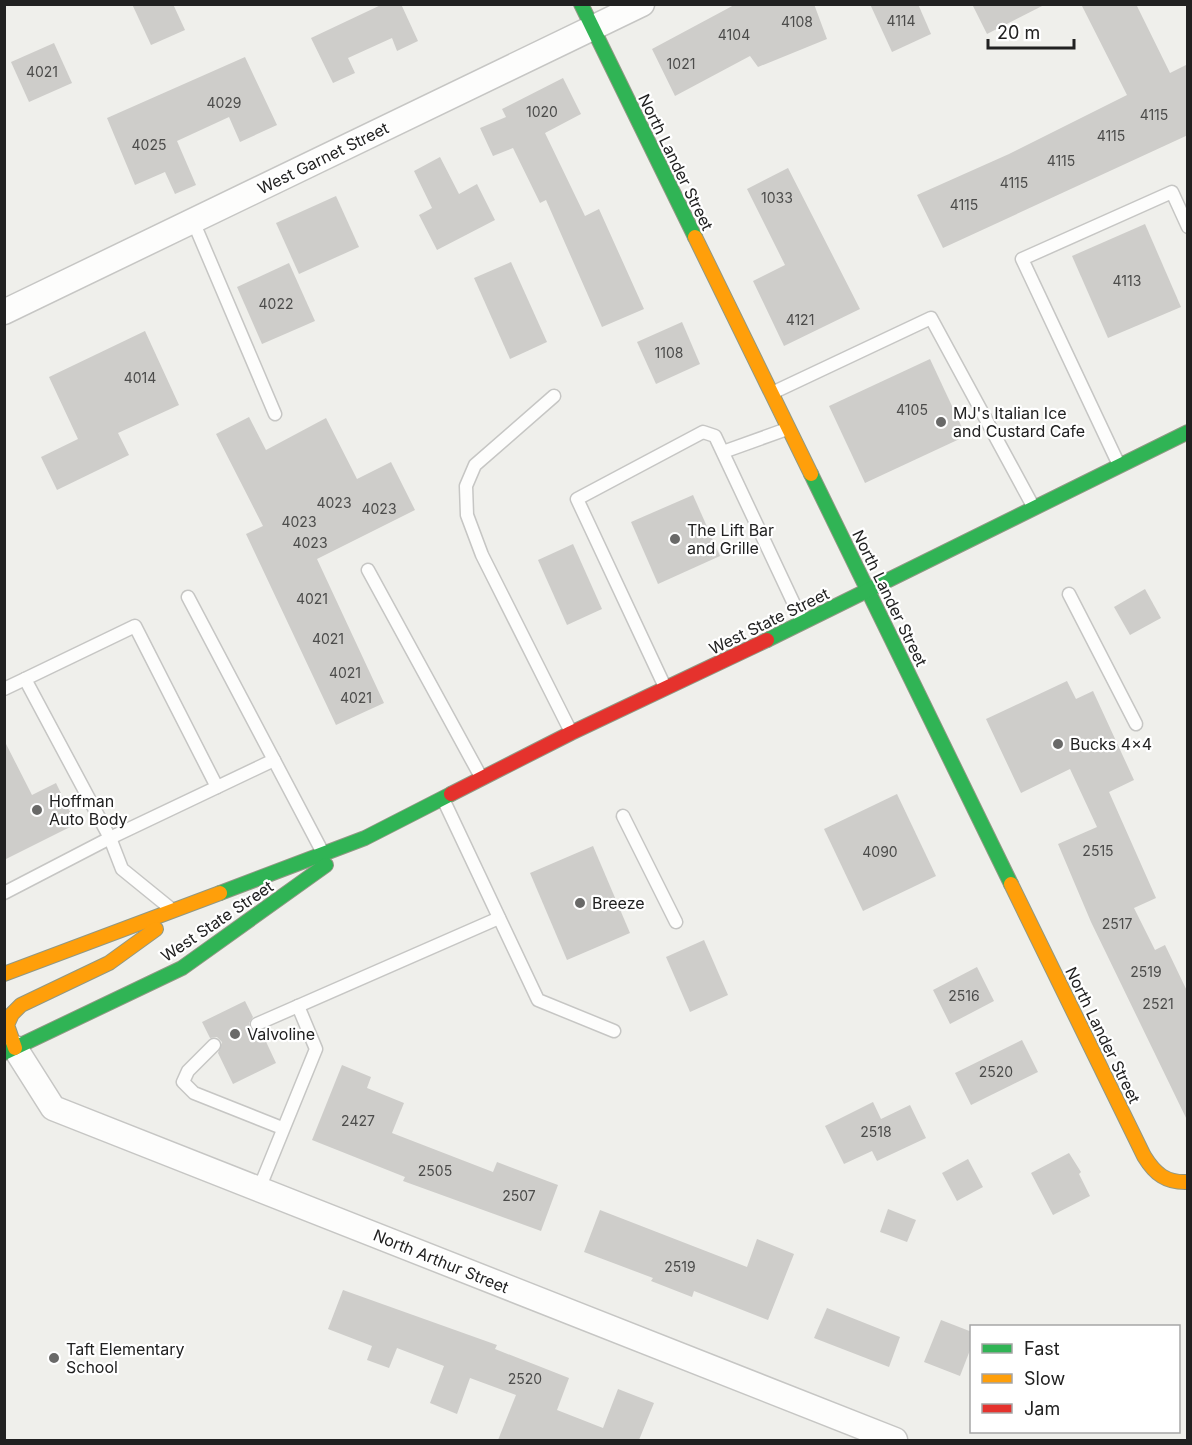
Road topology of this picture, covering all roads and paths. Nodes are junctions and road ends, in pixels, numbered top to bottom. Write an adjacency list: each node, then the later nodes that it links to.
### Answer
1 (581, 4): 3 (main road, North Lander Street)
2 (642, 4): 3 (street, West Garnet Street)
3 (592, 28): 4 (street, West Garnet Street); 7 (main road, North Lander Street)
4 (193, 221): 6 (street, West Garnet Street); 9 (lane)
5 (1188, 227): 13 (lane)
6 (4, 312)
7 (771, 393): 10 (main road, North Lander Street); 14 (lane)
8 (554, 396): 24 (lane)
9 (275, 414)
10 (788, 428): 12 (lane); 16 (main road, North Lander Street)
11 (1188, 432): 13 (main road, West State Street)
12 (723, 452): 19 (lane); 21 (lane)
13 (1119, 466): 14 (main road, West State Street)
14 (1034, 509): 16 (main road, West State Street)
15 (368, 570): 26 (lane)
16 (868, 591): 19 (main road, West State Street); 44 (main road, North Lander Street)
17 (1069, 594): 23 (lane)
18 (188, 597): 25 (lane)
19 (803, 623): 21 (main road, West State Street)
20 (25, 679): 22 (lane); 27 (lane); 30 (lane)
21 (666, 689): 24 (main road, West State Street)
22 (4, 690)
23 (1136, 724)
24 (571, 734): 26 (main road, West State Street)
25 (274, 760): 27 (lane); 32 (lane)
26 (482, 778): 28 (main road, West State Street)
27 (217, 787): 30 (lane)
28 (443, 800): 31 (main road, West State Street); 35 (lane)
29 (623, 816): 36 (lane)
30 (110, 838): 33 (lane); 34 (lane)
31 (364, 838): 32 (main road, West State Street); 42 (main road, West State Street)
32 (324, 854): 34 (main road, West State Street)
33 (4, 893)
34 (174, 911): 37 (main road, West State Street); 42 (main road, West State Street)
35 (499, 918): 38 (lane); 40 (lane)
36 (676, 922)
37 (4, 974)
38 (298, 1006): 39 (lane); 43 (lane)
39 (257, 1024)
40 (614, 1031)
41 (214, 1045): 43 (lane)
42 (10, 1050): 45 (street, North Arthur Street)
43 (282, 1128): 45 (lane)
44 (1188, 1182)
45 (259, 1189): 46 (street, North Arthur Street)
46 (895, 1440)

